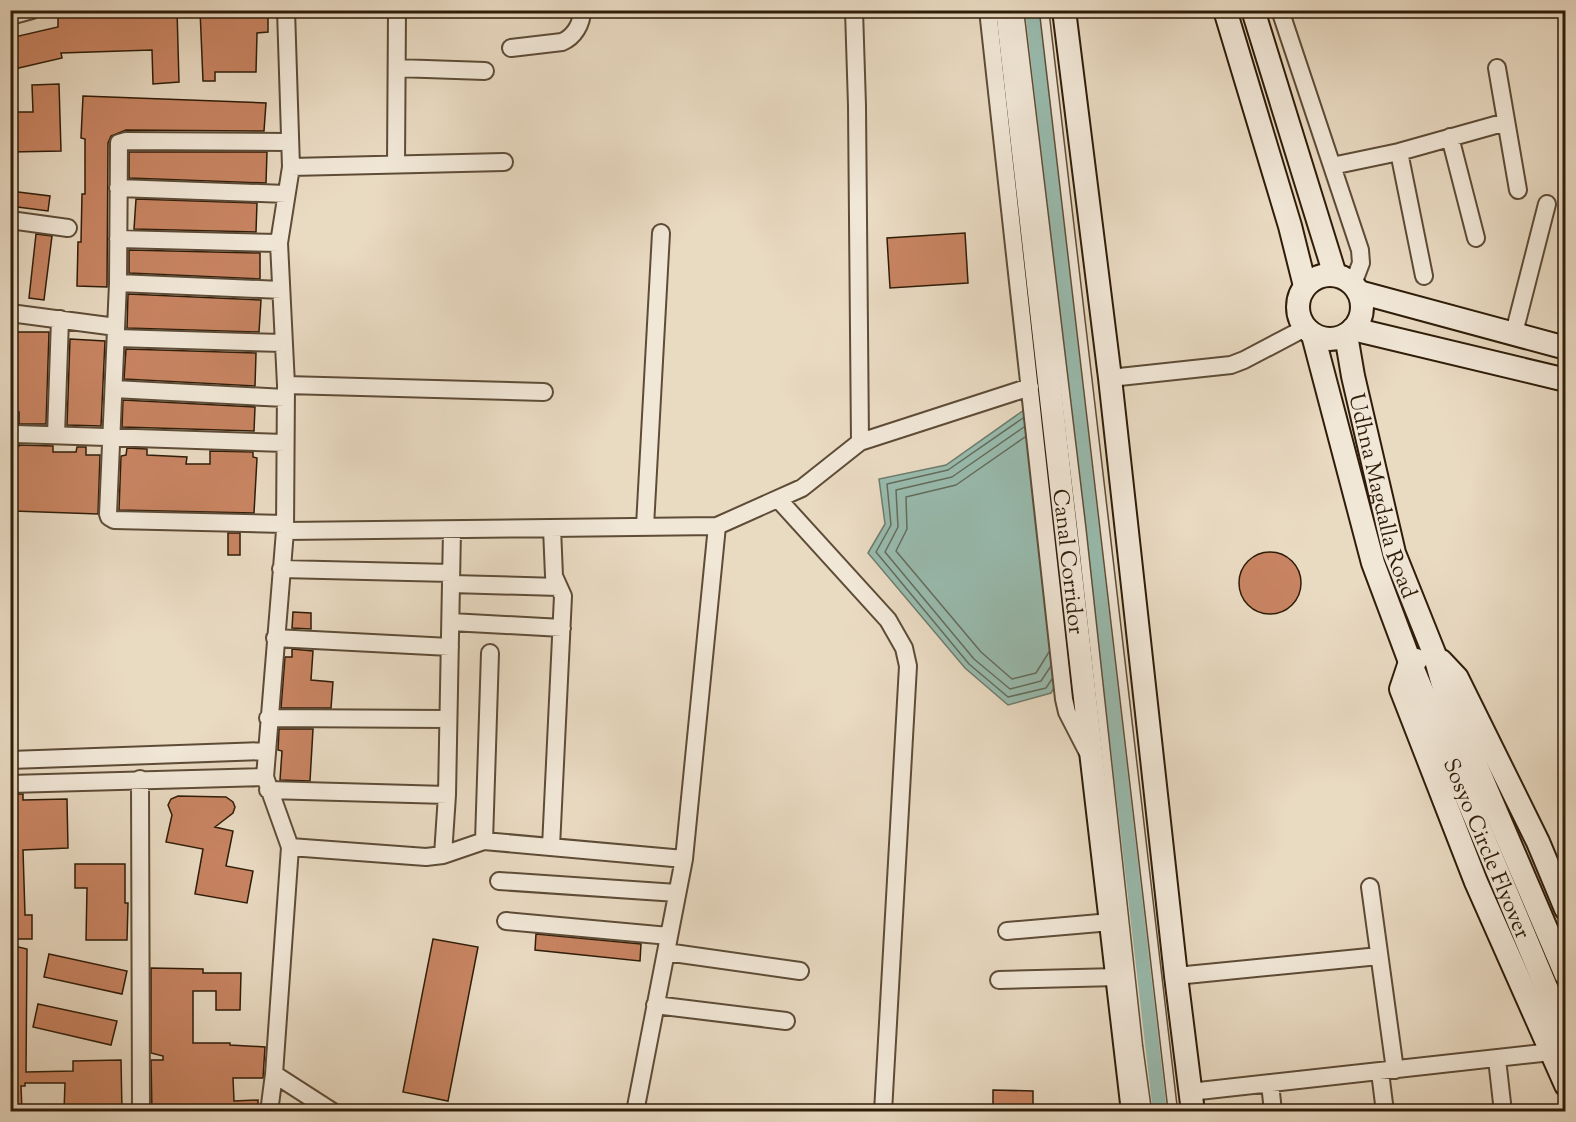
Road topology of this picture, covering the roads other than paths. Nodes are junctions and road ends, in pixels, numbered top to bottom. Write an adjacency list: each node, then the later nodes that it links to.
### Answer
1 (32, 10): 14 (street)
2 (286, 10): 21 (street)
3 (397, 10): 16 (street)
4 (582, 10): 15 (street)
5 (854, 10): 59 (street)
6 (987, 10): 52 (street)
7 (1007, 10): 82 (street, Canal Corridor)
8 (1019, 10): 121 (lane)
9 (1044, 10): 122 (lane)
10 (1064, 10): 50 (street)
11 (1253, 10): 39 (street, Udhna Magdalla Road)
12 (1280, 10): 25 (street)
13 (1228, 11): 40 (street)
14 (10, 16)
15 (511, 48)
16 (397, 68): 18 (street); 24 (street)
17 (1497, 68): 19 (street)
18 (485, 71)
19 (1506, 122): 20 (street); 28 (street)
20 (1450, 137): 22 (street); 34 (street)
21 (290, 142): 26 (street); 27 (street)
22 (1399, 152): 25 (street); 37 (street)
23 (504, 162): 24 (street)
24 (396, 164): 26 (street)
25 (1332, 166): 39 (street)
26 (291, 167): 29 (street)
27 (118, 188): 29 (street); 35 (street)
28 (1518, 190)
29 (286, 194): 36 (street)
30 (1547, 204): 47 (street)
31 (10, 220): 32 (street)
32 (68, 228)
33 (661, 233): 63 (street)
34 (1476, 238)
35 (118, 239): 36 (street); 38 (street)
36 (279, 243): 41 (street)
37 (1424, 276)
38 (118, 283): 41 (street); 44 (street)
39 (1349, 284): 40 (street); 46 (street, Udhna Magdalla Road); 47 (street)
40 (1305, 286): 45 (street)
41 (280, 290): 48 (street)
42 (10, 313): 43 (street)
43 (60, 319): 44 (street); 57 (street)
44 (116, 332): 48 (street); 53 (street)
45 (1309, 332): 46 (street); 50 (street); 76 (street, Sosyo Circle Flyover)
46 (1350, 332): 51 (street); 75 (street, Udhna Magdalla Road)
47 (1514, 333): 49 (street)
48 (283, 343): 54 (street)
49 (1566, 348)
50 (1110, 378): 103 (street)
51 (1566, 380)
52 (1030, 387): 59 (street); 82 (street)
53 (114, 389): 54 (street); 58 (street)
54 (285, 392): 55 (street); 60 (street)
55 (544, 392)
56 (16, 434): 57 (street)
57 (56, 435): 58 (street)
58 (112, 437): 60 (street); 64 (street)
59 (860, 442): 61 (street)
60 (284, 443): 64 (street)
61 (778, 498): 62 (street); 119 (street)
62 (717, 525): 63 (street); 91 (street)
63 (645, 526): 65 (street)
64 (284, 527): 66 (street); 67 (street)
65 (552, 528): 66 (street); 69 (street)
66 (452, 530): 68 (street)
67 (281, 569): 68 (street); 72 (street)
68 (451, 578): 69 (street); 70 (street)
69 (559, 587): 71 (street)
70 (451, 622): 71 (street); 73 (street)
71 (562, 628): 89 (street)
72 (275, 638): 73 (street); 78 (street)
73 (450, 647): 79 (street)
74 (490, 653): 87 (street)
75 (1434, 653): 76 (street); 77 (street, Sosyo Circle Flyover); 95 (street)
76 (1410, 662): 77 (street, Sosyo Circle Flyover); 108 (street)
77 (1437, 698): 102 (street, Sosyo Circle Flyover); 108 (street, Sosyo Circle Flyover)
78 (268, 718): 79 (street); 80 (street)
79 (448, 719): 86 (street)
80 (266, 751): 81 (street); 84 (street)
81 (10, 760)
82 (1092, 760): 97 (street, Canal Corridor)
83 (140, 779): 84 (street); 85 (street); 115 (street)
84 (266, 783): 86 (street); 88 (street)
85 (10, 784)
86 (447, 795): 90 (street)
87 (484, 842): 89 (street); 90 (street)
88 (290, 847): 90 (street); 111 (street)
89 (551, 847): 91 (street)
90 (443, 855)
91 (684, 859): 94 (street)
92 (499, 881): 94 (street)
93 (1370, 887): 100 (street)
94 (677, 893): 99 (street)
95 (1566, 909)
96 (506, 921): 99 (street)
97 (1111, 922): 98 (street); 104 (street, Canal Corridor)
98 (1006, 931)
99 (667, 944): 101 (street); 106 (street)
100 (1379, 956): 103 (street); 110 (street)
101 (800, 971)
102 (1566, 975)
103 (1176, 976): 114 (street)
104 (1118, 977): 105 (street); 120 (street, Canal Corridor)
105 (999, 980)
106 (656, 1005): 107 (street); 118 (street)
107 (786, 1021)
108 (1558, 1043): 109 (street); 113 (street)
109 (1497, 1059): 110 (street); 125 (street)
110 (1388, 1071): 112 (street); 124 (street)
111 (274, 1074): 116 (street); 117 (street)
112 (1270, 1083): 114 (street); 123 (street)
113 (1566, 1085)
114 (1192, 1102)
115 (141, 1112)
116 (269, 1112)
117 (333, 1112)
118 (635, 1112)
119 (883, 1112)
120 (1134, 1112)
121 (1147, 1112)
122 (1173, 1112)
123 (1273, 1112)
124 (1385, 1112)
125 (1503, 1112)

